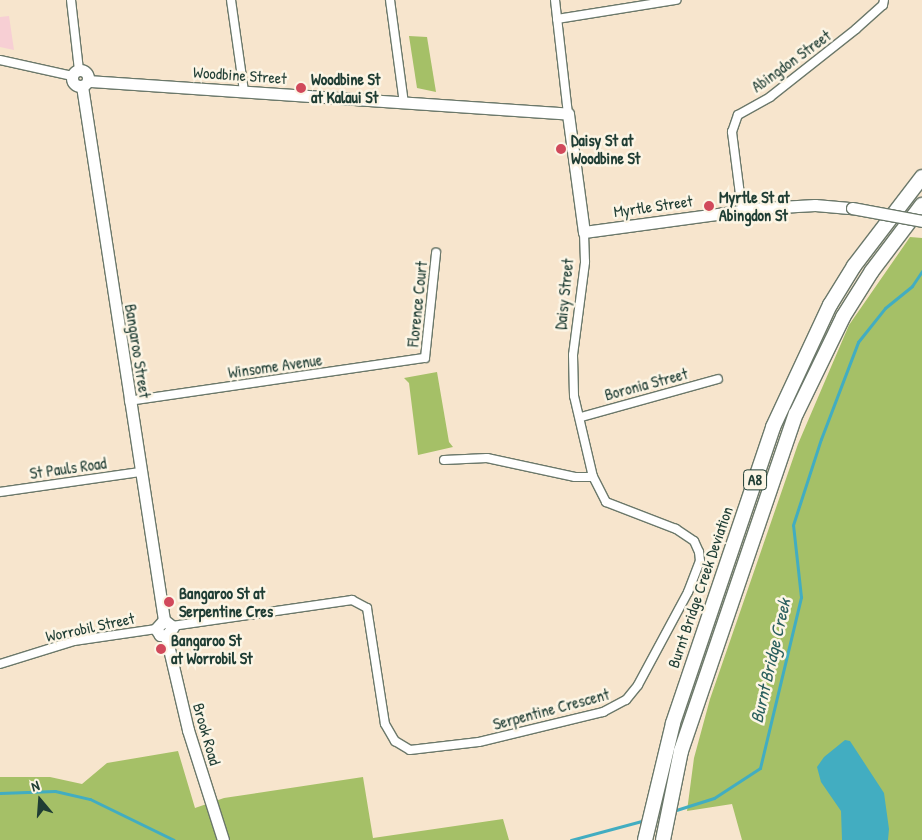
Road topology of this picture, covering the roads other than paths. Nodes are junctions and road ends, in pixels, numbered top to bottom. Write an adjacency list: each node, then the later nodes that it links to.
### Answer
1 (71, 0): 9 (street)
2 (230, 0): 11 (street)
3 (390, 0): 12 (street)
4 (554, 0): 7 (street)
5 (676, 0): 7 (street)
6 (884, 0): 16 (street, Abingdon Street)
7 (558, 19): 13 (street)
8 (0, 60): 9 (street)
9 (76, 73): 10 (street)
10 (85, 84): 11 (street, Woodbine Street); 22 (street, Bangaroo Street)
11 (244, 91): 12 (street, Woodbine Street)
12 (404, 103): 13 (street, Woodbine Street)
13 (568, 114): 18 (street, Daisy Street)
14 (922, 177): 30 (highway, Burnt Bridge Creek Deviation / A8)
15 (922, 205): 32 (highway, A8)
16 (742, 210): 17 (street, Myrtle Street, bridge); 18 (street, Myrtle Street)
17 (922, 221)
18 (584, 232): 23 (street, Daisy Street)
19 (436, 254): 20 (street, Florence Court)
20 (425, 358): 22 (street, Winsome Avenue)
21 (718, 379): 23 (street, Boronia Street)
22 (129, 401): 25 (street, Bangaroo Street)
23 (581, 416): 26 (street, Daisy Street)
24 (444, 460): 26 (street)
25 (140, 472): 27 (street, St Pauls Road); 28 (street, Bangaroo Street)
26 (594, 477): 28 (street, Serpentine Crescent)
27 (0, 492)
28 (164, 625): 29 (street, Worrobil Street); 31 (street, Brook Road)
29 (0, 664)
30 (648, 826)
31 (223, 840)
32 (663, 840)

